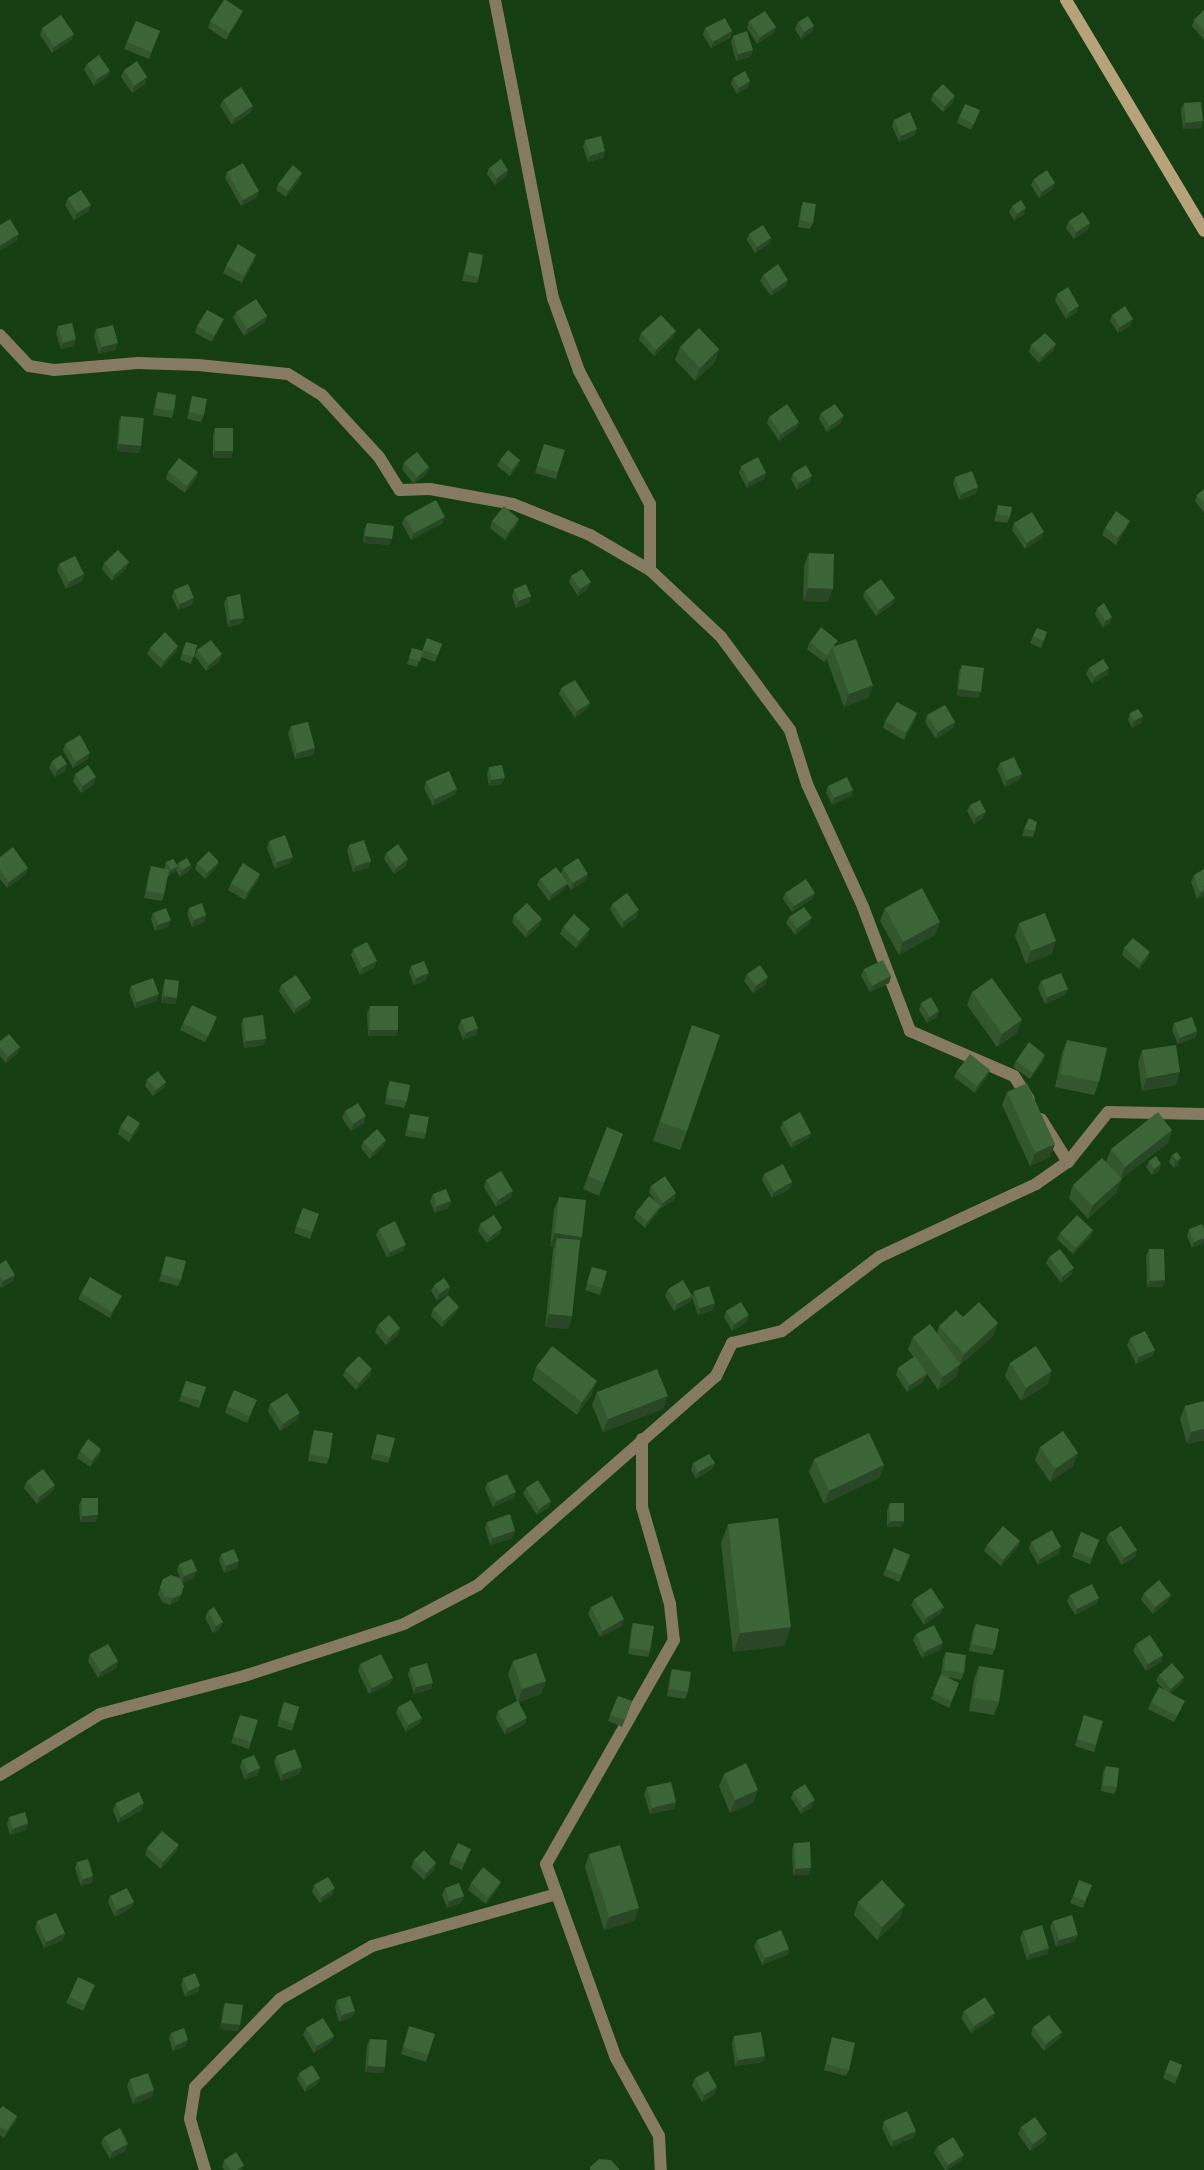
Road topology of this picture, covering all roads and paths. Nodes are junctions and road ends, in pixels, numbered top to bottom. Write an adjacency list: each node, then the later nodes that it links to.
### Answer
1 (495, 0): 5 (street)
2 (1066, 0): 3 (street)
3 (1204, 231)
4 (0, 335): 5 (street)
5 (650, 570): 7 (street)
6 (1204, 1114): 7 (street)
7 (1068, 1162): 8 (street)
8 (642, 1438): 9 (street); 10 (street)
9 (0, 1775)
10 (557, 1894): 11 (street); 12 (street)
11 (205, 2170)
12 (661, 2170)

